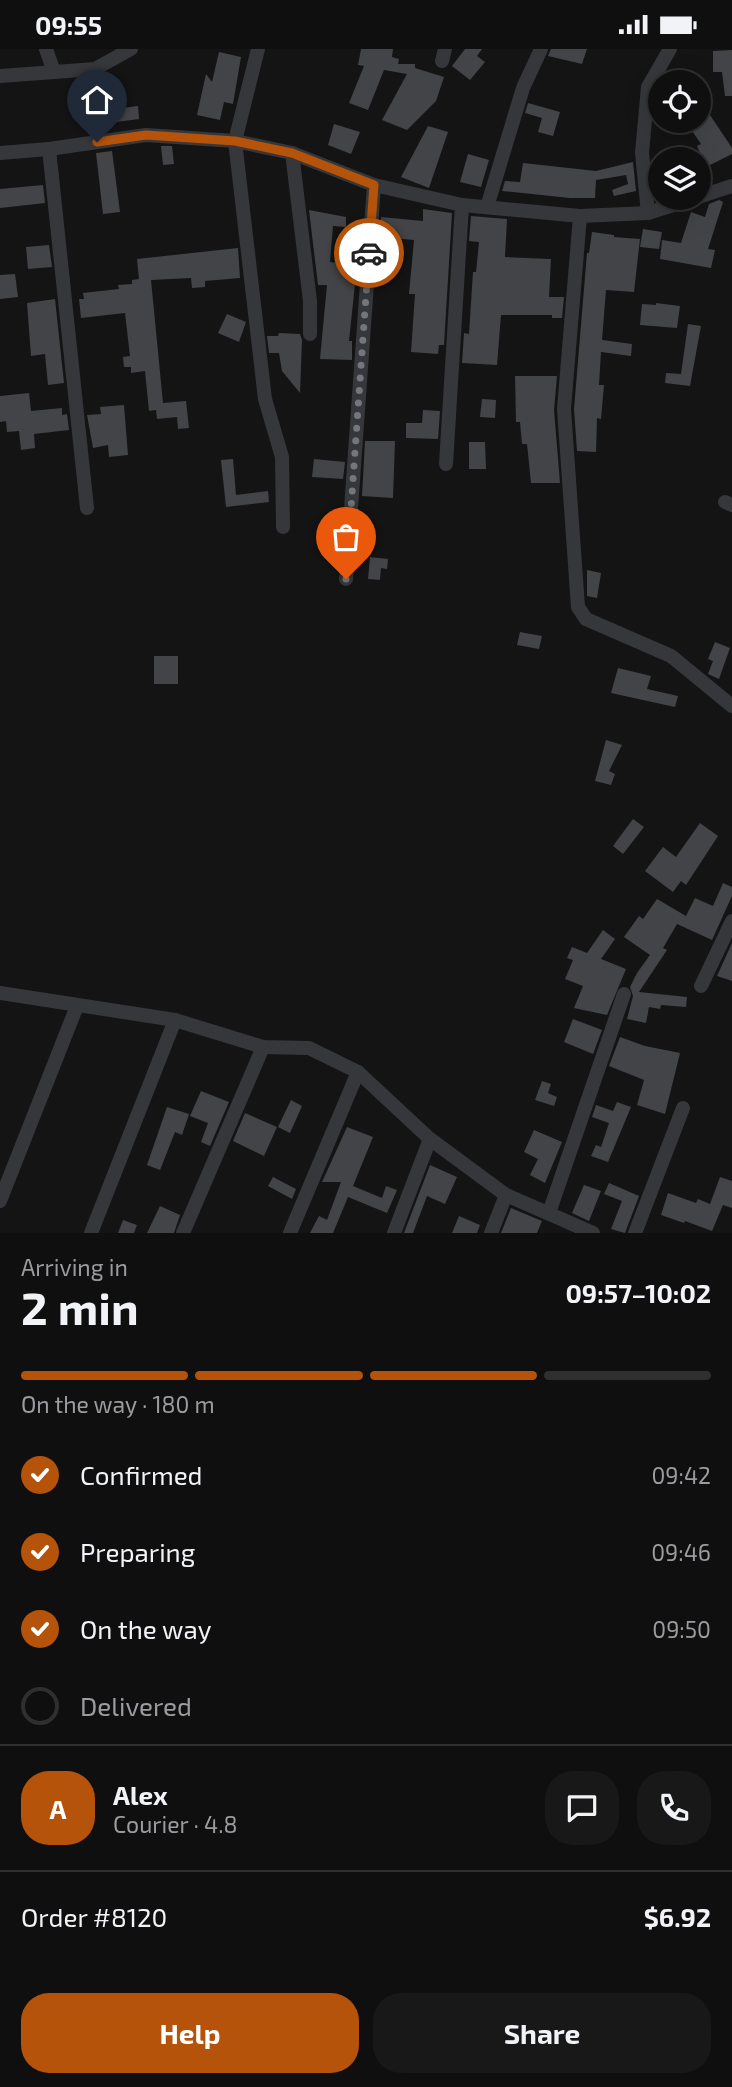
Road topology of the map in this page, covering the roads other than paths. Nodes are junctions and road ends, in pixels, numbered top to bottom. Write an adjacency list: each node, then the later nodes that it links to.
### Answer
1 (46, 49): 7 (street)
2 (131, 49): 6 (street)
3 (258, 49): 9 (street)
4 (541, 49): 17 (street)
5 (670, 49): 19 (street)
6 (116, 53): 7 (street)
7 (54, 72): 8 (street)
8 (0, 76)
9 (235, 141): 10 (street); 12 (street); 24 (street)
10 (49, 149): 11 (street); 23 (street)
11 (0, 153)
12 (292, 153): 13 (street); 21 (street)
13 (374, 185): 16 (street); 25 (street)
14 (732, 186): 15 (street)
15 (711, 193)
16 (462, 205): 17 (street); 22 (street)
17 (487, 207): 20 (street)
18 (657, 210): 19 (street)
19 (648, 213): 20 (street)
20 (580, 216): 26 (street)
21 (310, 334)
22 (446, 464)
23 (87, 508)
24 (283, 527)
25 (346, 579)
26 (732, 706)
27 (732, 921): 28 (street)
28 (701, 986)
29 (0, 993): 31 (street)
30 (624, 994): 39 (street)
31 (77, 1006): 32 (street); 38 (street)
32 (176, 1020): 33 (street); 40 (street)
33 (263, 1047): 34 (street); 41 (street)
34 (358, 1072): 36 (street); 42 (street)
35 (683, 1108): 46 (street)
36 (429, 1139): 37 (street); 43 (street)
37 (506, 1195): 39 (street); 44 (street)
38 (0, 1201)
39 (549, 1213): 45 (street)
40 (91, 1233)
41 (183, 1233)
42 (290, 1233)
43 (394, 1233)
44 (491, 1233)
45 (592, 1233)
46 (635, 1233)

